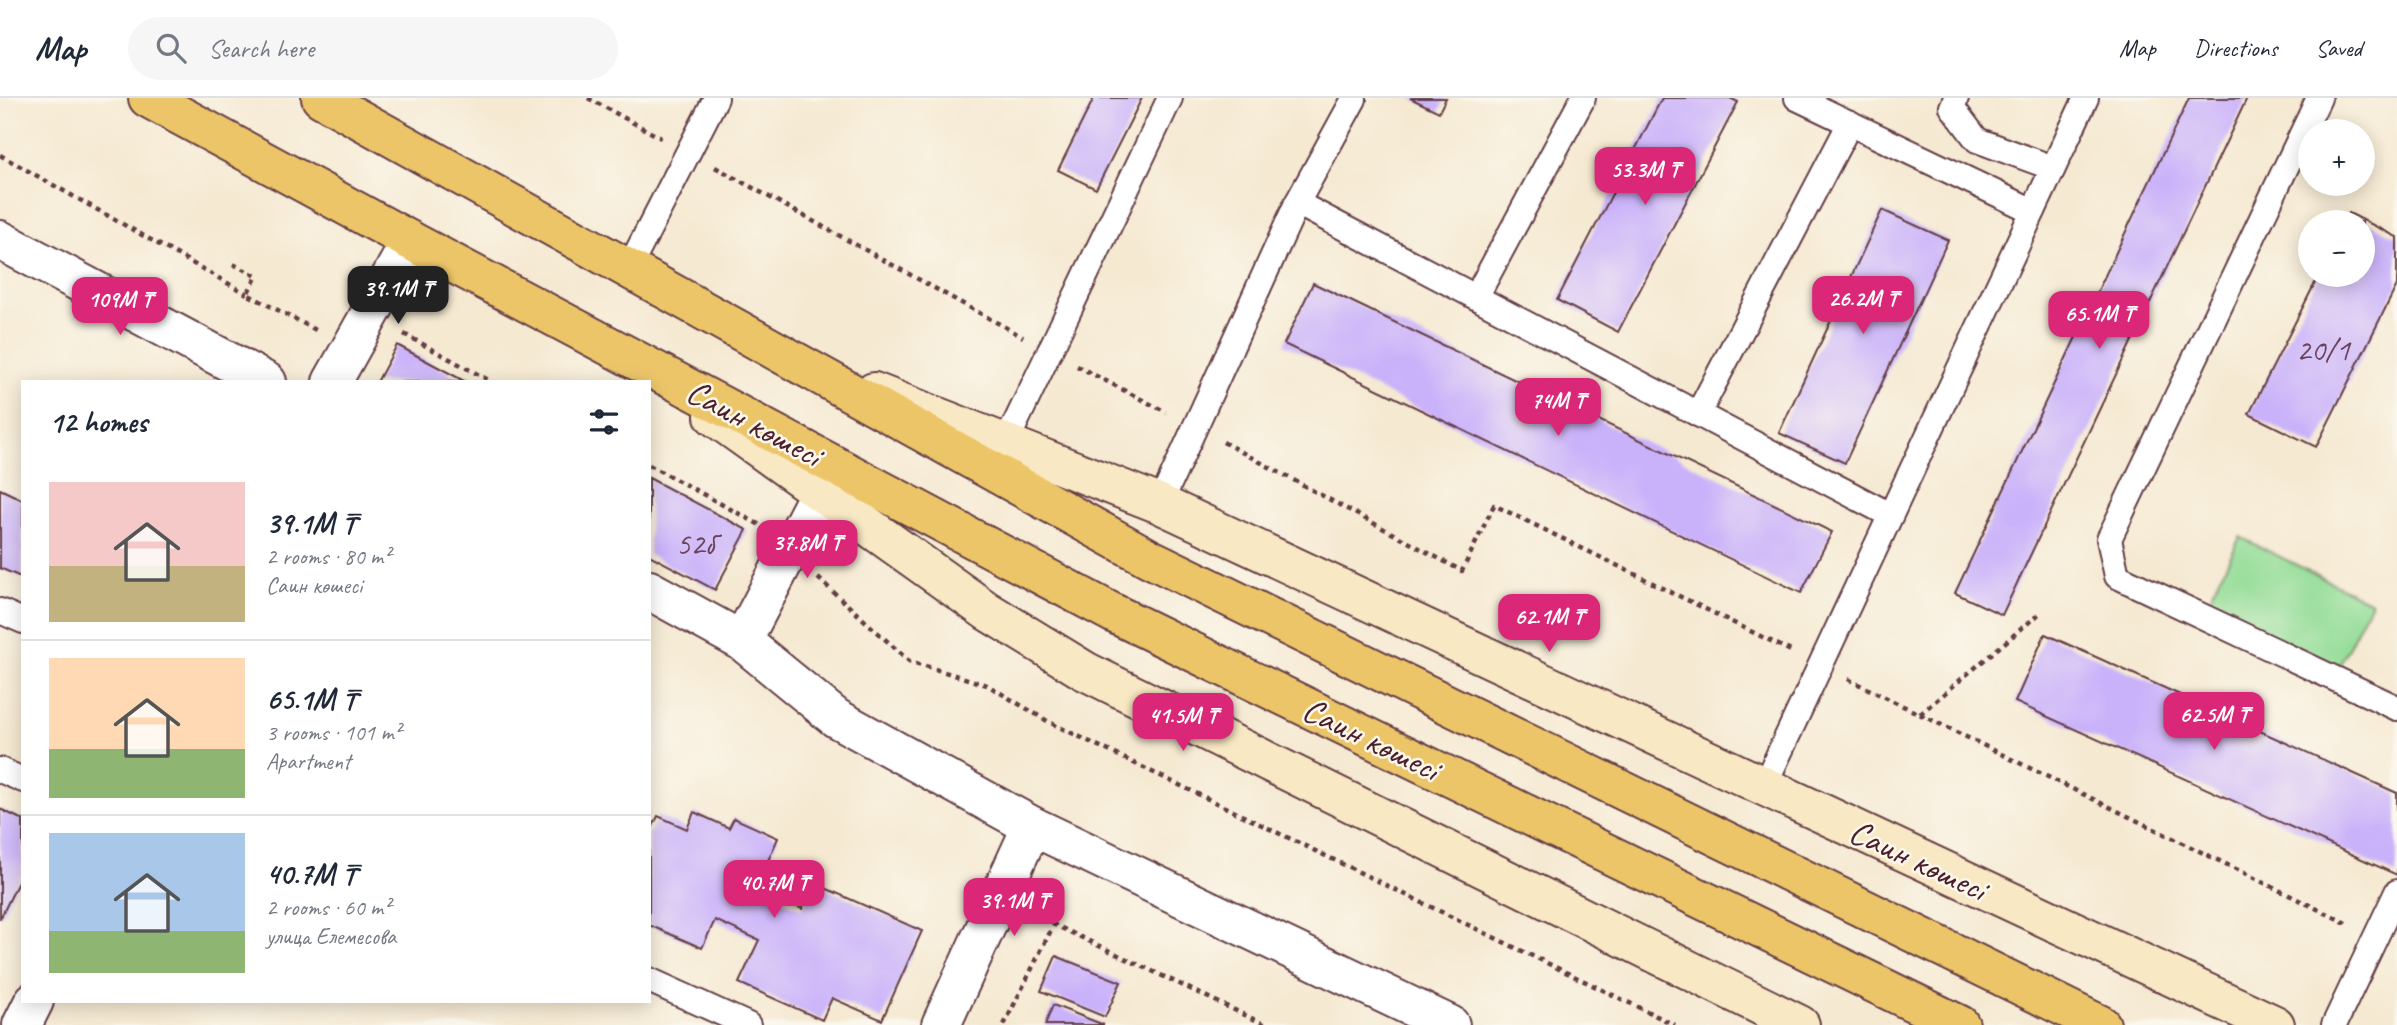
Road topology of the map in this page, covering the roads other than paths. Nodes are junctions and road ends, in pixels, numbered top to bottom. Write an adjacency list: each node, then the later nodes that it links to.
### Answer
1 (148, 98): 16 (main road)
2 (321, 98): 17 (main road, Саин көшесі)
3 (716, 98): 17 (lane)
4 (1170, 98): 24 (lane)
5 (1583, 98): 18 (lane)
6 (1797, 98): 11 (lane)
7 (2086, 98): 12 (lane)
8 (2319, 98): 32 (lane)
9 (1354, 99): 13 (lane)
10 (1948, 101): 12 (lane)
11 (1850, 123): 14 (lane); 23 (lane)
12 (2053, 168): 14 (lane)
13 (1297, 204): 18 (lane); 26 (lane)
14 (2033, 211): 27 (lane)
15 (0, 240): 21 (street)
16 (411, 242): 20 (main road); 22 (street)
17 (629, 268): 19 (main road, Саин көшесі)
18 (1476, 297): 23 (lane)
19 (791, 360): 24 (main road, Саин көшесі); 46 (main road, Саин көшесі)
20 (638, 361): 25 (main road, Саин көшесі); 45 (main road, Саин көшесі)
21 (263, 380)
22 (333, 380)
23 (1698, 414): 27 (lane)
24 (1006, 443): 26 (main road, Саин көшесі)
25 (820, 492): 31 (street); 44 (main road, Саин көшесі)
26 (1160, 504): 35 (main road, Саин көшесі)
27 (1890, 515): 35 (lane)
28 (651, 591): 31 (street)
29 (0, 611): 30 (lane)
30 (21, 620)
31 (742, 641): 36 (street)
32 (2397, 708)
33 (0, 770): 34 (lane)
34 (21, 779)
35 (1763, 788): 47 (main road, Саин көшесі)
36 (1032, 826): 42 (street); 43 (street)
37 (2397, 892): 48 (lane)
38 (651, 981): 41 (lane)
39 (33, 1003): 40 (street)
40 (22, 1025)
41 (748, 1025)
42 (941, 1025)
43 (1450, 1025)
44 (1800, 1025)
45 (1960, 1025)
46 (2101, 1025)
47 (2275, 1025)
48 (2334, 1025)

